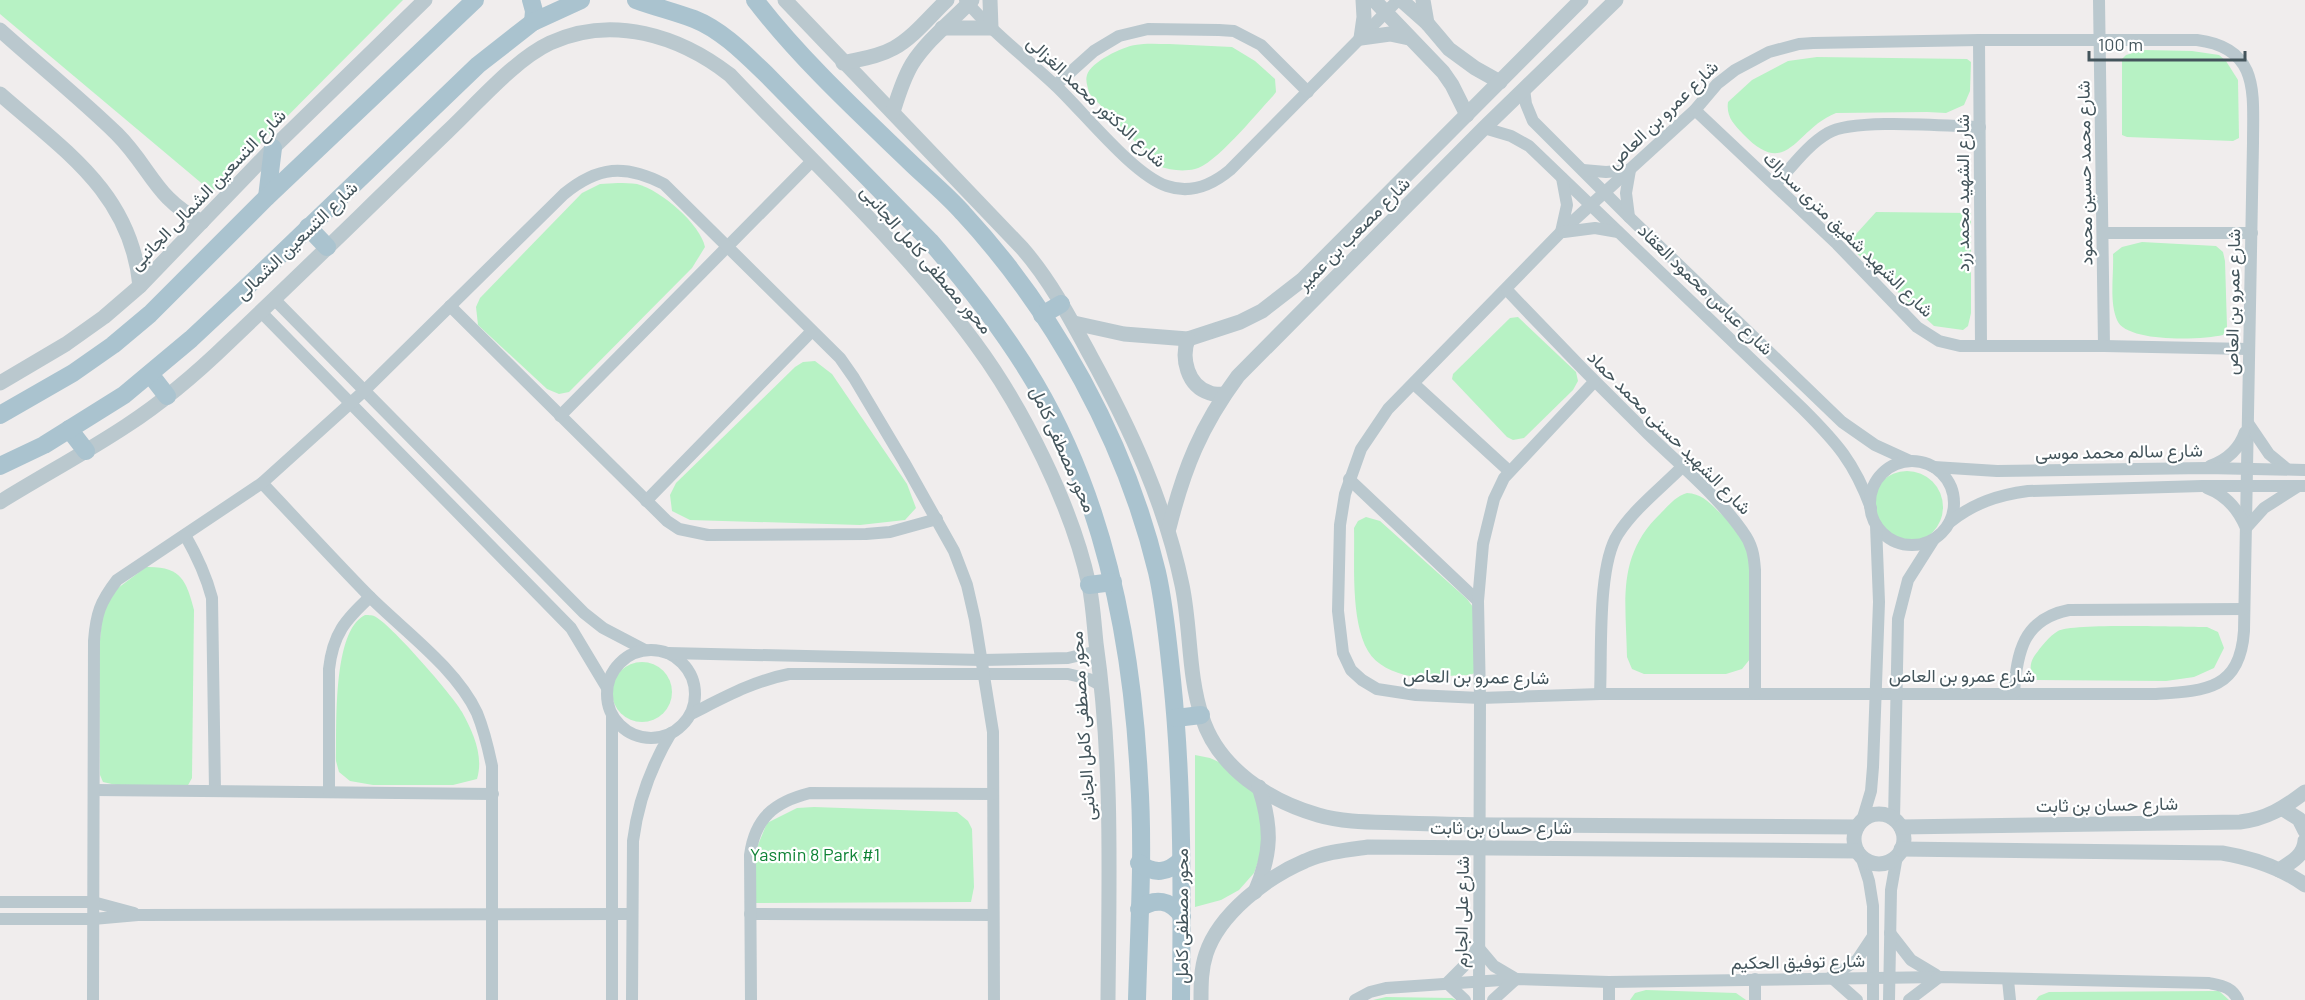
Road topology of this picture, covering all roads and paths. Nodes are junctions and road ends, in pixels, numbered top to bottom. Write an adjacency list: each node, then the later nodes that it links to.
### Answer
1 (425, 0): 43 (street, شارع التسعين الشمالى الجانبى)
2 (475, 0): 50 (main road)
3 (531, 0): 23 (main road)
4 (581, 0): 23 (main road, شارع التسعين الشمالى)
5 (636, 0): 22 (main road, محور مصطفى كامل)
6 (690, 0): 22 (main road)
7 (755, 0): 67 (main road, محور مصطفى كامل)
8 (785, 0): 32 (street)
9 (930, 0): 21 (street)
10 (947, 0): 21 (street)
11 (990, 0): 26 (street)
12 (1363, 0): 28 (street)
13 (1374, 0): 20 (street)
14 (1399, 0): 20 (street, شارع الدكتور محمد الغزالى); 24 (street)
15 (1423, 0): 24 (street)
16 (1581, 0): 33 (street, شارع مصعب بن عمير)
17 (1616, 0): 35 (street, شارع مصعب بن عمير)
18 (2099, 0): 31 (street, شارع محمد حسين محمود)
19 (969, 1): 25 (street); 26 (street, شارع الدكتور محمد الغزالى)
20 (1386, 12): 28 (street, شارع الدكتور محمد الغزالى); 29 (street)
21 (929, 17): 32 (street)
22 (695, 20): 111 (main road, محور مصطفى كامل)
23 (533, 22): 54 (main road, شارع التسعين الشمالى)
24 (1427, 23): 33 (street)
25 (942, 28): 26 (street); 39 (street)
26 (991, 28): 34 (street, شارع الدكتور محمد الغزالى)
27 (0, 30): 53 (street)
28 (1361, 38): 29 (street); 36 (street, شارع الدكتور محمد الغزالى)
29 (1409, 38): 40 (street)
30 (1979, 40): 31 (street, شارع عمرو بن العاص); 38 (street, شارع عمرو بن العاص); 41 (street, شارع الشهيد محمد زرد)
31 (2100, 40): 57 (street, شارع محمد حسين محمود); 58 (street, شارع عمرو بن العاص)
32 (843, 63): 39 (street)
33 (1500, 82): 40 (street, شارع مصعب بن عمير)
34 (1056, 86): 36 (street); 36 (street, شارع الدكتور محمد الغزالى)
35 (1524, 88): 42 (street, شارع مصعب بن عمير); 45 (street, شارع عباس محمود العقاد)
36 (1308, 92)
37 (0, 94): 61 (street)
38 (1695, 110): 46 (street, شارع عمرو بن العاص); 48 (street, شارع الشهيد شفيق مترى سدراك)
39 (893, 112): 64 (street)
40 (1467, 115): 70 (street, شارع مصعب بن عمير)
41 (1980, 127): 48 (street); 71 (street, شارع الشهيد محمد زرد)
42 (1484, 128): 47 (street, شارع عباس محمود العقاد); 79 (street, شارع مصعب بن عمير)
43 (273, 148): 50 (main road); 53 (street, شارع التسعين الشمالى الجانبى)
44 (812, 160): 59 (street, محور مصطفى كامل الجانبى); 60 (street); 112 (street, محور مصطفى كامل الجانبى)
45 (1583, 170): 46 (street); 49 (street, شارع عباس محمود العقاد)
46 (1630, 170): 49 (street, شارع عمرو بن العاص); 52 (street)
47 (1561, 177): 51 (street, شارع عباس محمود العقاد); 56 (street)
48 (1774, 185): 71 (street, شارع الشهيد شفيق مترى سدراك)
49 (1606, 194): 51 (street, شارع عمرو بن العاص); 52 (street, شارع عباس محمود العقاد)
50 (267, 197): 82 (main road)
51 (1591, 207): 55 (street, شارع عباس محمود العقاد); 56 (street, شارع عمرو بن العاص)
52 (1629, 217): 87 (street, شارع عباس محمود العقاد)
53 (202, 222): 61 (street, شارع التسعين الشمالى الجانبى)
54 (308, 227): 59 (main road); 74 (main road, شارع التسعين الشمالى)
55 (1618, 232): 56 (street); 103 (street, شارع عباس محمود العقاد)
56 (1560, 233): 62 (street, شارع عمرو بن العاص)
57 (2103, 233): 58 (street); 72 (street, شارع محمد حسين محمود)
58 (2252, 233): 73 (street, شارع عمرو بن العاص)
59 (327, 247): 63 (street)
60 (727, 247): 65 (street); 69 (street); 83 (street)
61 (140, 286): 76 (street, شارع التسعين الشمالى الجانبى)
62 (1507, 290): 75 (street, شارع الشهيد حسنى محمد حماد); 77 (street, شارع عمرو بن العاص)
63 (274, 299): 66 (street); 78 (street)
64 (1061, 304): 67 (main road); 68 (street)
65 (450, 306): 78 (street); 83 (street)
66 (261, 312): 80 (street); 81 (street)
67 (1042, 315): 132 (main road, محور مصطفى كامل)
68 (1074, 322): 70 (street, شارع مصعب بن عمير); 107 (street)
69 (812, 331): 101 (street); 104 (street)
70 (1188, 339): 79 (street)
71 (1981, 346): 72 (street, شارع الشهيد شفيق مترى سدراك)
72 (2104, 346): 73 (street, شارع الشهيد شفيق مترى سدراك)
73 (2248, 349): 84 (street, شارع عمرو بن العاص)
74 (150, 374): 80 (main road); 85 (main road, شارع التسعين الشمالى)
75 (1594, 382): 89 (street, شارع الشهيد حسنى محمد حماد); 95 (street, شارع على الجارم)
76 (0, 383)
77 (1414, 384): 95 (street); 96 (street, شارع عمرو بن العاص)
78 (364, 391): 81 (street); 116 (street)
79 (1225, 394): 107 (street, شارع مصعب بن عمير)
80 (167, 396): 86 (street)
81 (351, 403): 97 (street); 122 (street)
82 (0, 415)
83 (560, 416): 101 (street)
84 (2248, 422): 91 (street); 92 (street, شارع عمرو بن العاص); 93 (street)
85 (69, 429): 86 (main road); 88 (main road, شارع التسعين الشمالى)
86 (86, 451): 102 (street)
87 (1910, 461): 90 (street); 103 (street)
88 (0, 466)
89 (1682, 466): 125 (street); 126 (street, شارع الشهيد حسنى محمد حماد)
90 (1934, 466): 91 (street, شارع سالم محمد موسى); 105 (street)
91 (2206, 468): 92 (street, شارع سالم محمد موسى)
92 (2247, 468): 93 (street, شارع سالم محمد موسى); 99 (street, شارع عمرو بن العاص)
93 (2288, 470): 94 (street, شارع سالم محمد موسى)
94 (2305, 470)
95 (1509, 471): 114 (street, شارع على الجارم)
96 (1349, 479): 114 (street); 128 (street, شارع عمرو بن العاص)
97 (262, 483): 109 (street); 113 (street)
98 (2202, 486): 99 (street, شارع سالم محمد موسى); 105 (street, شارع سالم محمد موسى); 108 (street)
99 (2246, 486): 100 (street, شارع سالم محمد موسى); 108 (street, شارع عمرو بن العاص)
100 (2301, 486): 108 (street)
101 (646, 501): 104 (street)
102 (0, 502)
103 (1870, 508): 106 (street)
104 (937, 519): 119 (street)
105 (1950, 522): 110 (street)
106 (1876, 525): 110 (street); 127 (street)
107 (1169, 528): 130 (street)
108 (2246, 528): 115 (street, شارع عمرو بن العاص)
109 (185, 535): 135 (street); 136 (street)
110 (1934, 539): 123 (street)
111 (1113, 582): 112 (main road); 151 (main road, محور مصطفى كامل)
112 (1089, 585): 117 (street, محور مصطفى كامل الجانبى)
113 (370, 597): 137 (street); 139 (street)
114 (1478, 601): 128 (street, شارع على الجارم)
115 (2244, 609): 124 (street); 124 (street, شارع عمرو بن العاص)
116 (645, 650): 118 (street); 122 (street)
117 (1098, 651): 119 (street); 121 (street, محور مصطفى كامل الجانبى)
118 (668, 653): 119 (street); 129 (street)
119 (982, 660): 120 (street)
120 (984, 673): 121 (street); 129 (street); 140 (street)
121 (1102, 686): 186 (street, محور مصطفى كامل الجانبى)
122 (607, 688): 131 (street)
123 (1896, 693): 124 (street, شارع عمرو بن العاص); 127 (street, شارع عمرو بن العاص); 142 (street)
124 (2014, 693)
125 (1600, 694): 126 (street, شارع عمرو بن العاص); 128 (street, شارع عمرو بن العاص)
126 (1755, 694): 127 (street, شارع عمرو بن العاص)
127 (1875, 694): 143 (street)
128 (1480, 698): 144 (street, شارع على الجارم)
129 (691, 714): 133 (street)
130 (1201, 715): 132 (main road); 134 (street, شارع حسان بن ثابت)
131 (612, 716): 133 (street); 159 (street)
132 (1176, 718): 150 (main road, محور مصطفى كامل)
133 (671, 734): 160 (street)
134 (1259, 787): 144 (street, شارع حسان بن ثابت); 154 (street)
135 (94, 790): 136 (street); 156 (street)
136 (216, 791): 137 (street)
137 (329, 792): 139 (street)
138 (2305, 792): 141 (street, شارع حسان بن ثابت)
139 (493, 794): 158 (street)
140 (993, 794): 161 (street); 163 (street)
141 (2283, 809): 142 (street, شارع حسان بن ثابت); 145 (street)
142 (1898, 823): 143 (street); 149 (street)
143 (1859, 824): 144 (street, شارع حسان بن ثابت); 148 (street)
144 (1480, 825): 147 (street, شارع على الجارم)
145 (2305, 831)
146 (2305, 841): 152 (street)
147 (1480, 846): 148 (street, شارع حسان بن ثابت); 154 (street, شارع حسان بن ثابت); 169 (street, شارع على الجارم)
148 (1859, 853): 149 (street); 168 (street)
149 (1899, 853): 152 (street); 167 (street)
150 (1181, 860): 151 (main road); 164 (main road, محور مصطفى كامل)
151 (1140, 863): 157 (main road, محور مصطفى كامل)
152 (2279, 870): 153 (street)
153 (2305, 885)
154 (1255, 892): 189 (street, شارع حسان بن ثابت)
155 (0, 902): 156 (street)
156 (93, 902): 162 (street); 166 (street)
157 (1139, 909): 164 (main road); 187 (main road, محور مصطفى كامل)
158 (492, 914): 159 (street); 162 (street); 181 (street)
159 (612, 914): 160 (street); 182 (street)
160 (632, 914): 183 (street)
161 (750, 914): 163 (street); 184 (street)
162 (138, 915): 166 (street)
163 (993, 915): 185 (street)
164 (1182, 916): 188 (main road, محور مصطفى كامل)
165 (0, 919): 166 (street)
166 (93, 919): 180 (street)
167 (1890, 933): 171 (street); 173 (street)
168 (1874, 934): 170 (street); 172 (street)
169 (1478, 947): 174 (street); 177 (street, شارع على الجارم); 179 (street)
170 (1831, 977): 172 (street, شارع توفيق الحكيم); 175 (street, شارع توفيق الحكيم); 196 (street)
171 (1940, 977): 173 (street, شارع توفيق الحكيم); 176 (street, شارع توفيق الحكيم); 199 (street)
172 (1872, 978): 173 (street, شارع توفيق الحكيم); 197 (street)
173 (1889, 978): 198 (street)
174 (1516, 979): 177 (street, شارع توفيق الحكيم); 178 (street, شارع توفيق الحكيم); 193 (street)
175 (1755, 979): 178 (street, شارع توفيق الحكيم); 195 (street)
176 (2008, 980): 200 (street); 201 (street, شارع توفيق الحكيم)
177 (1479, 982): 179 (street, شارع توفيق الحكيم); 192 (street, شارع على الجارم)
178 (1609, 982): 194 (street)
179 (1447, 983): 190 (street, شارع توفيق الحكيم); 191 (street)
180 (93, 1000)
181 (492, 1000)
182 (612, 1000)
183 (632, 1000)
184 (751, 1000)
185 (994, 1000)
186 (1108, 1000)
187 (1137, 1000)
188 (1180, 1000)
189 (1201, 1000)
190 (1355, 1000)
191 (1465, 1000)
192 (1479, 1000)
193 (1493, 1000)
194 (1609, 1000)
195 (1755, 1000)
196 (1857, 1000)
197 (1873, 1000)
198 (1889, 1000)
199 (1909, 1000)
200 (2010, 1000)
201 (2238, 1000)

